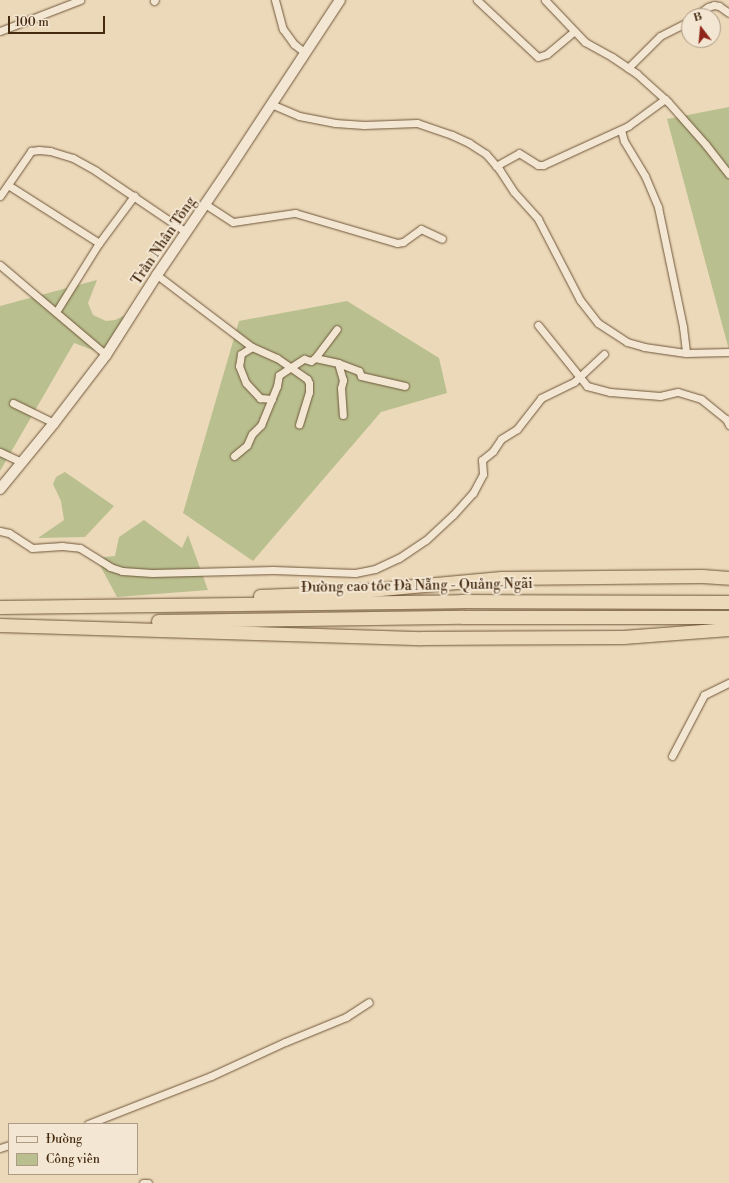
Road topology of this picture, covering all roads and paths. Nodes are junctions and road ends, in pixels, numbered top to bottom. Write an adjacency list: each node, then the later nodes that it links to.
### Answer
1 (80, 0): 9 (street)
2 (275, 0): 11 (street)
3 (340, 0): 11 (street, Trần Nhân Tông)
4 (477, 0): 10 (street)
5 (545, 0): 10 (street)
6 (707, 8): 7 (street)
7 (729, 13)
8 (681, 25): 12 (street)
9 (0, 31)
10 (574, 31): 12 (street)
11 (305, 53): 14 (street, Trần Nhân Tông)
12 (628, 68): 13 (street)
13 (665, 99): 15 (street); 17 (street)
14 (271, 104): 16 (street); 21 (street, Trần Nhân Tông)
15 (621, 130): 16 (street); 32 (street)
16 (496, 166): 32 (street)
17 (729, 174)
18 (8, 185): 19 (street); 20 (street); 24 (street)
19 (0, 196)
20 (134, 196): 22 (street); 24 (street)
21 (205, 204): 22 (street, Trần Nhân Tông); 23 (street)
22 (186, 232): 26 (street, Trần Nhân Tông)
23 (442, 239)
24 (99, 243): 27 (street)
25 (0, 265): 27 (street)
26 (157, 275): 30 (street); 34 (street, Trần Nhân Tông)
27 (56, 312): 34 (street)
28 (538, 325): 38 (street)
29 (337, 329): 35 (street)
30 (252, 347): 37 (street); 40 (street)
31 (729, 352): 32 (street)
32 (686, 353)
33 (604, 354): 38 (street)
34 (106, 355): 43 (street, Trần Nhân Tông)
35 (315, 358): 36 (street); 37 (street)
36 (338, 363): 39 (street); 42 (street)
37 (290, 368): 40 (street); 44 (street)
38 (579, 378): 45 (street); 50 (street)
39 (405, 386)
40 (272, 399): 47 (street)
41 (14, 403): 43 (street)
42 (343, 415)
43 (54, 423): 48 (street, Trần Nhân Tông)
44 (299, 425)
45 (729, 425)
46 (0, 452): 48 (street)
47 (234, 456)
48 (21, 462): 49 (street, Trần Nhân Tông)
49 (0, 489)
50 (0, 531)
51 (729, 578): 53 (highway)
52 (729, 602): 53 (highway, Đường cao tốc Đà Nẵng - Quảng Ngãi)
53 (104, 604): 54 (highway)
54 (0, 607)
55 (729, 617): 57 (highway)
56 (0, 625): 57 (highway)
57 (112, 625): 58 (highway)
58 (729, 629)
59 (729, 683): 60 (street)
60 (672, 756)
61 (369, 1002): 62 (street)
62 (91, 1123)
63 (143, 1183): 64 (street)
64 (148, 1183)

